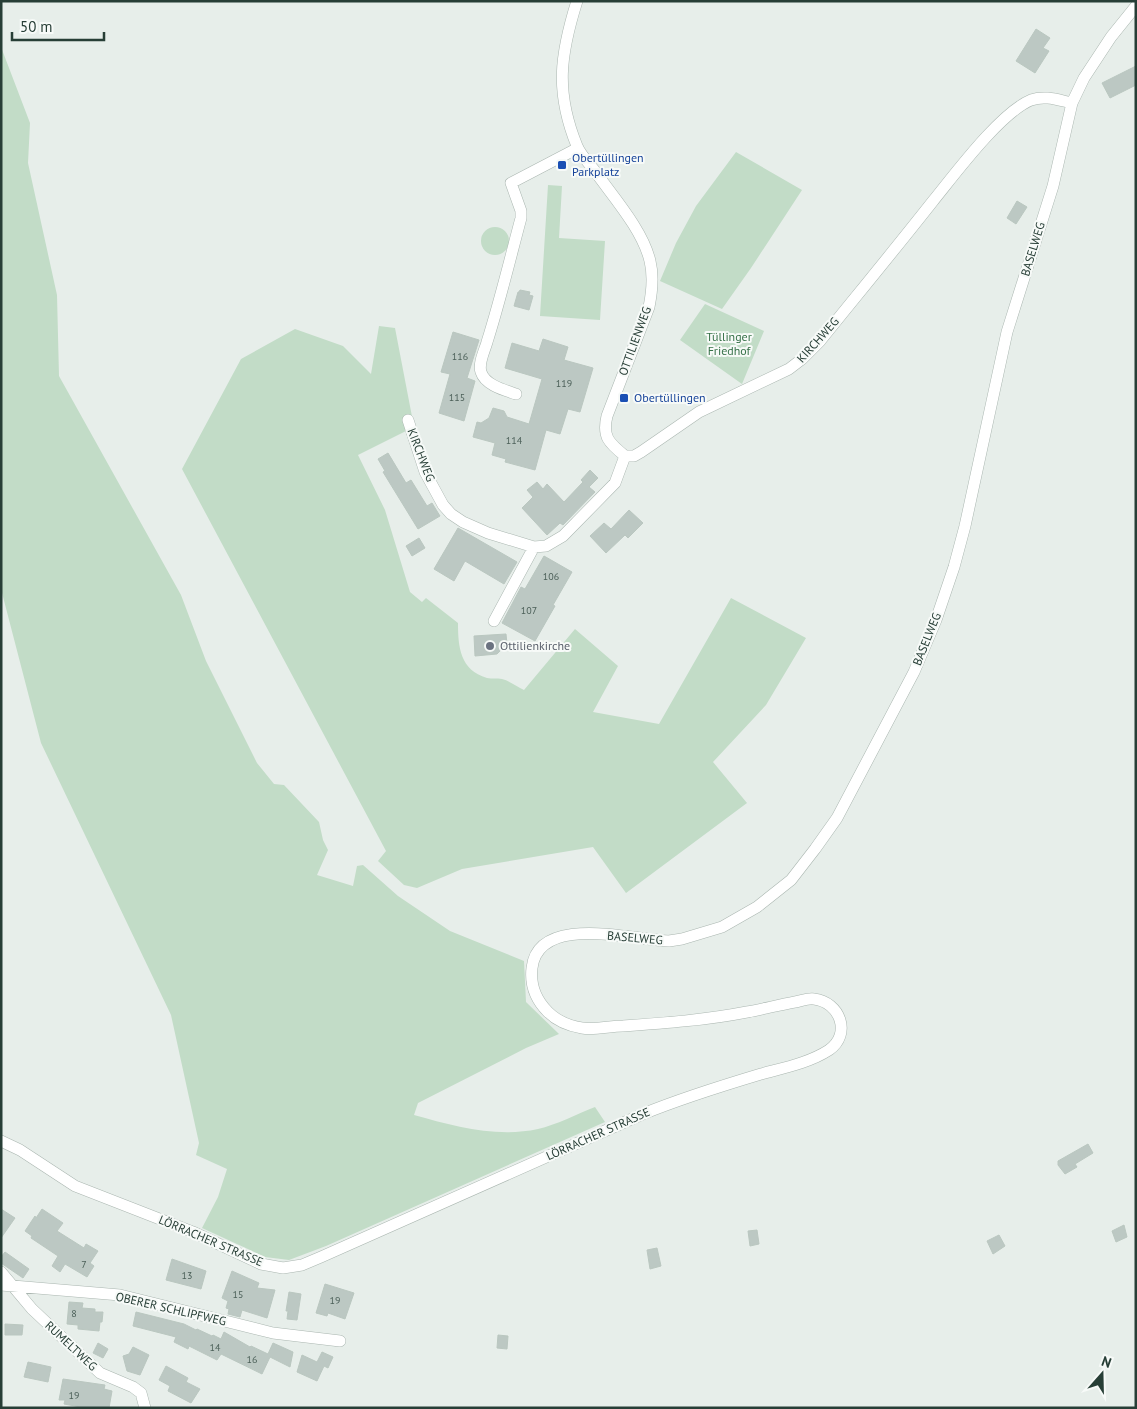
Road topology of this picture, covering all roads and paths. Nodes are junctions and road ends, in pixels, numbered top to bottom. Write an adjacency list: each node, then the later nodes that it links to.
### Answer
1 (577, 1): 4 (street)
2 (1136, 6): 3 (street, BASELWEG)
3 (1072, 103): 7 (street, KIRCHWEG); 10 (street, BASELWEG)
4 (578, 148): 5 (street); 7 (street, OTTILIENWEG)
5 (516, 394)
6 (408, 420): 8 (street, KIRCHWEG)
7 (625, 456): 8 (street)
8 (534, 547): 9 (street)
9 (494, 621)
10 (537, 954): 11 (street, LÖRRACHER STRASSE)
11 (1, 1141)
12 (1, 1272): 13 (street, RUMELTWEG)
13 (6, 1285): 14 (street, OBERER SCHLIPFWEG); 15 (street, RUMELTWEG)
14 (340, 1342)
15 (145, 1408)

